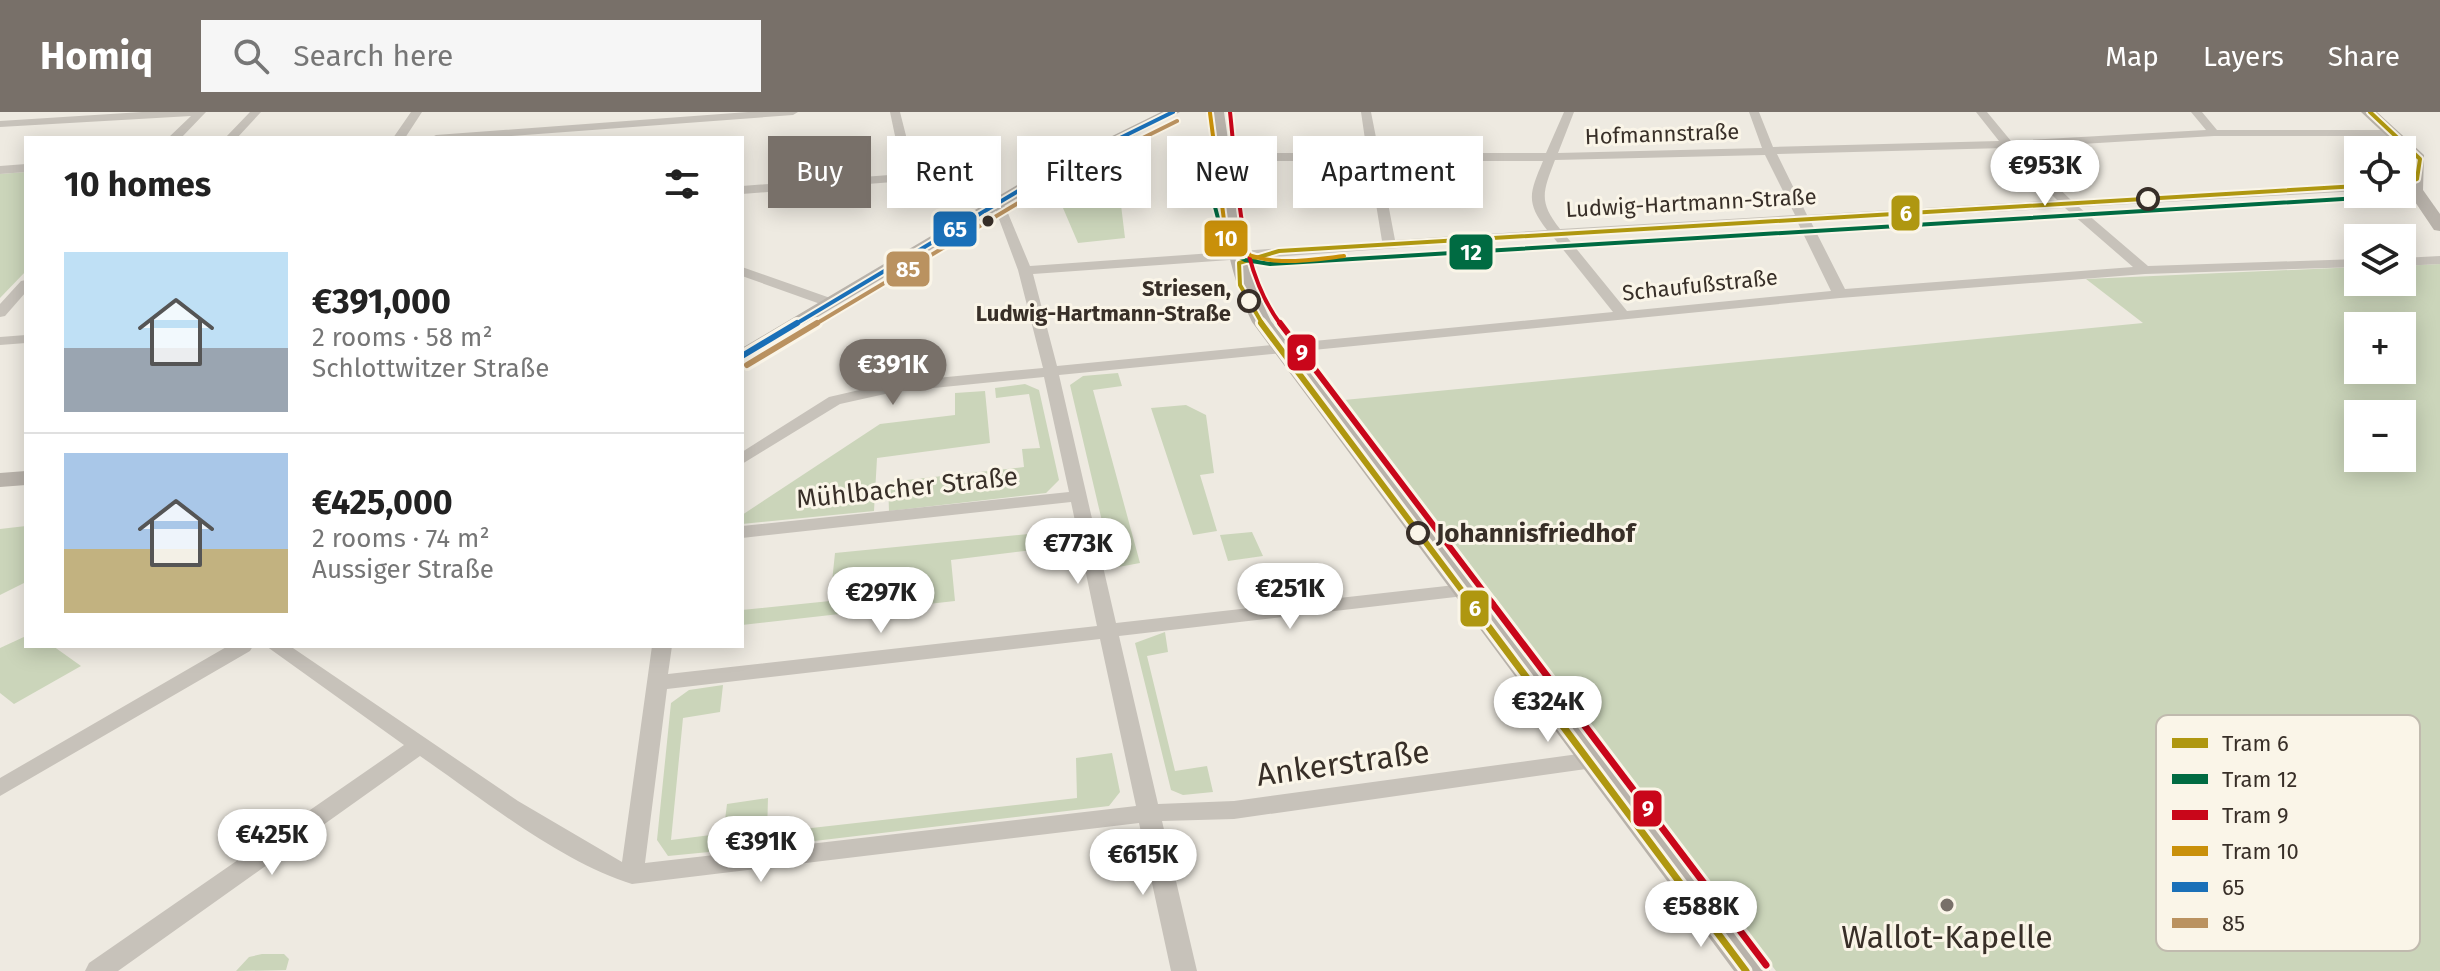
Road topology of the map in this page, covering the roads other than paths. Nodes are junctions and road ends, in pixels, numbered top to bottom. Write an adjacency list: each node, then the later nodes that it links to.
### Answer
1 (198, 112): 15 (street); 18 (street)
2 (256, 112): 19 (street)
3 (417, 112): 20 (street)
4 (793, 112): 14 (street)
5 (895, 112): 22 (street)
6 (1173, 112): 13 (main road); 36 (main road)
7 (1366, 112): 24 (street)
8 (1569, 112): 29 (street)
9 (1754, 112): 27 (street)
10 (1981, 112): 26 (street)
11 (2196, 112): 16 (street)
12 (2368, 112): 17 (main road)
13 (1209, 116): 23 (main road)
14 (717, 119): 21 (street)
15 (0, 124)
16 (2214, 133): 17 (street, Hofmannstraße); 26 (street, Hofmannstraße)
17 (2391, 133): 25 (main road)
18 (176, 136)
19 (233, 136)
20 (400, 136)
21 (466, 136)
22 (901, 136)
23 (1215, 136)
24 (1370, 136)
25 (2394, 136)
26 (2005, 145): 27 (street, Hofmannstraße); 37 (street)
27 (1769, 151): 29 (street, Hofmannstraße); 42 (street)
28 (1483, 157): 29 (street, Hofmannstraße)
29 (1550, 157): 44 (street)
30 (24, 168): 31 (street)
31 (0, 170)
32 (887, 179): 34 (street)
33 (2344, 188): 37 (street, Ludwig-Hartmann-Straße)
34 (744, 190)
35 (2416, 198): 43 (main road)
36 (1001, 201)
37 (2067, 203): 42 (street, Ludwig-Hartmann-Straße); 51 (street)
38 (990, 208): 55 (main road)
39 (998, 208): 50 (street)
40 (1228, 208): 46 (main road)
41 (1383, 208): 45 (street)
42 (1802, 218): 44 (street, Ludwig-Hartmann-Straße); 54 (street)
43 (2440, 226)
44 (1554, 233): 45 (street, Ludwig-Hartmann-Straße); 57 (street)
45 (1389, 245): 46 (street, Ludwig-Hartmann-Straße)
46 (1235, 255): 50 (street, Ludwig-Hartmann-Straße); 60 (main road)
47 (2440, 260): 48 (street)
48 (2416, 261)
49 (2344, 263): 51 (street, Schaufußstraße)
50 (1027, 270): 62 (street)
51 (2145, 270): 54 (street, Schaufußstraße)
52 (745, 274): 55 (street)
53 (24, 286): 56 (street)
54 (1840, 294): 57 (street, Schaufußstraße)
55 (831, 303): 61 (main road)
56 (0, 313)
57 (1623, 315): 60 (street, Schaufußstraße)
58 (24, 339): 59 (street)
59 (0, 341)
60 (1283, 350): 62 (street, Schaufußstraße); 68 (main road)
61 (744, 355)
62 (1048, 373): 63 (street, Schaufußstraße); 66 (street)
63 (744, 458)
64 (24, 478): 65 (main road)
65 (0, 480)
66 (1078, 496): 67 (street, Mühlbacher Straße); 69 (street)
67 (744, 532)
68 (1464, 590): 69 (street); 75 (main road)
69 (1111, 629): 73 (street); 77 (street)
70 (240, 648): 76 (street)
71 (279, 648): 74 (street)
72 (662, 648): 73 (street)
73 (657, 683): 78 (street)
74 (420, 745): 78 (street); 79 (street)
75 (1593, 760): 77 (street, Ankerstraße); 81 (main road)
76 (0, 788)
77 (1148, 813): 78 (street, Ankerstraße); 80 (street)
78 (632, 874)
79 (98, 971)
80 (1184, 971)
81 (1753, 971)

